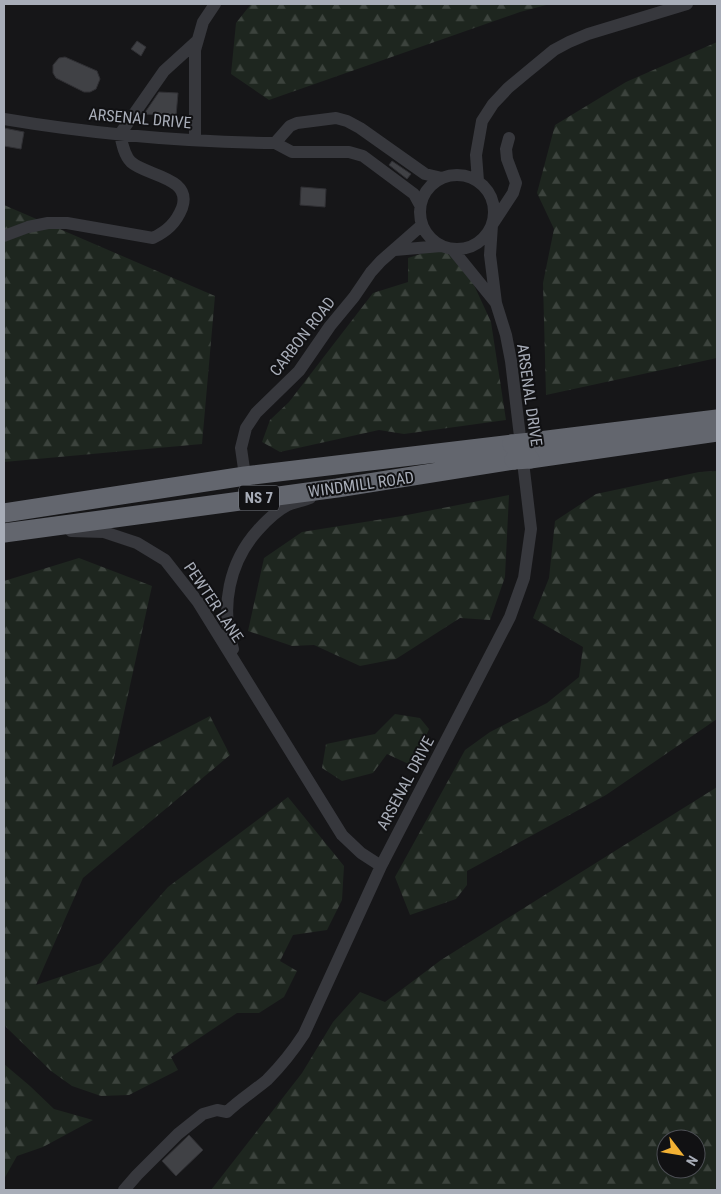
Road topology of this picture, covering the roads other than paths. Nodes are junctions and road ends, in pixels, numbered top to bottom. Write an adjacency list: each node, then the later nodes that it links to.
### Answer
1 (214, 4): 3 (lane)
2 (687, 4): 10 (lane)
3 (197, 40): 5 (lane); 7 (lane)
4 (4, 119): 5 (lane, ARSENAL DRIVE)
5 (120, 134): 7 (lane, ARSENAL DRIVE); 18 (lane)
6 (509, 138): 17 (lane)
7 (196, 139): 9 (lane, ARSENAL DRIVE)
8 (377, 140): 9 (lane); 11 (lane); 13 (lane)
9 (275, 143): 11 (lane, ARSENAL DRIVE)
10 (476, 155): 12 (lane); 14 (lane)
11 (363, 156): 15 (lane, ARSENAL DRIVE)
12 (466, 176): 13 (lane); 14 (lane)
13 (442, 178): 15 (lane)
14 (478, 181): 17 (lane)
15 (420, 205): 16 (lane)
16 (422, 225): 19 (lane); 20 (lane, CARBON ROAD)
17 (492, 226): 21 (lane); 22 (lane, ARSENAL DRIVE)
18 (4, 236)
19 (441, 246): 20 (lane); 21 (lane)
20 (395, 250): 26 (lane, CARBON ROAD)
21 (453, 250): 22 (lane, ARSENAL DRIVE)
22 (496, 303): 32 (lane, ARSENAL DRIVE)
23 (717, 419): 25 (highway, WINDMILL ROAD / NS 7)
24 (717, 432): 25 (highway, WINDMILL ROAD / NS 7)
25 (522, 451): 26 (highway, WINDMILL ROAD / NS 7); 27 (highway, WINDMILL ROAD / NS 7)
26 (245, 476): 28 (highway, WINDMILL ROAD / NS 7)
27 (411, 476): 29 (highway, WINDMILL ROAD / NS 7); 31 (lane, PEWTER LANE)
28 (4, 513)
29 (4, 533)
30 (4, 538): 31 (lane, PEWTER LANE)
31 (260, 704): 32 (lane, PEWTER LANE)
32 (381, 866): 33 (lane, ARSENAL DRIVE)
33 (124, 1190)

